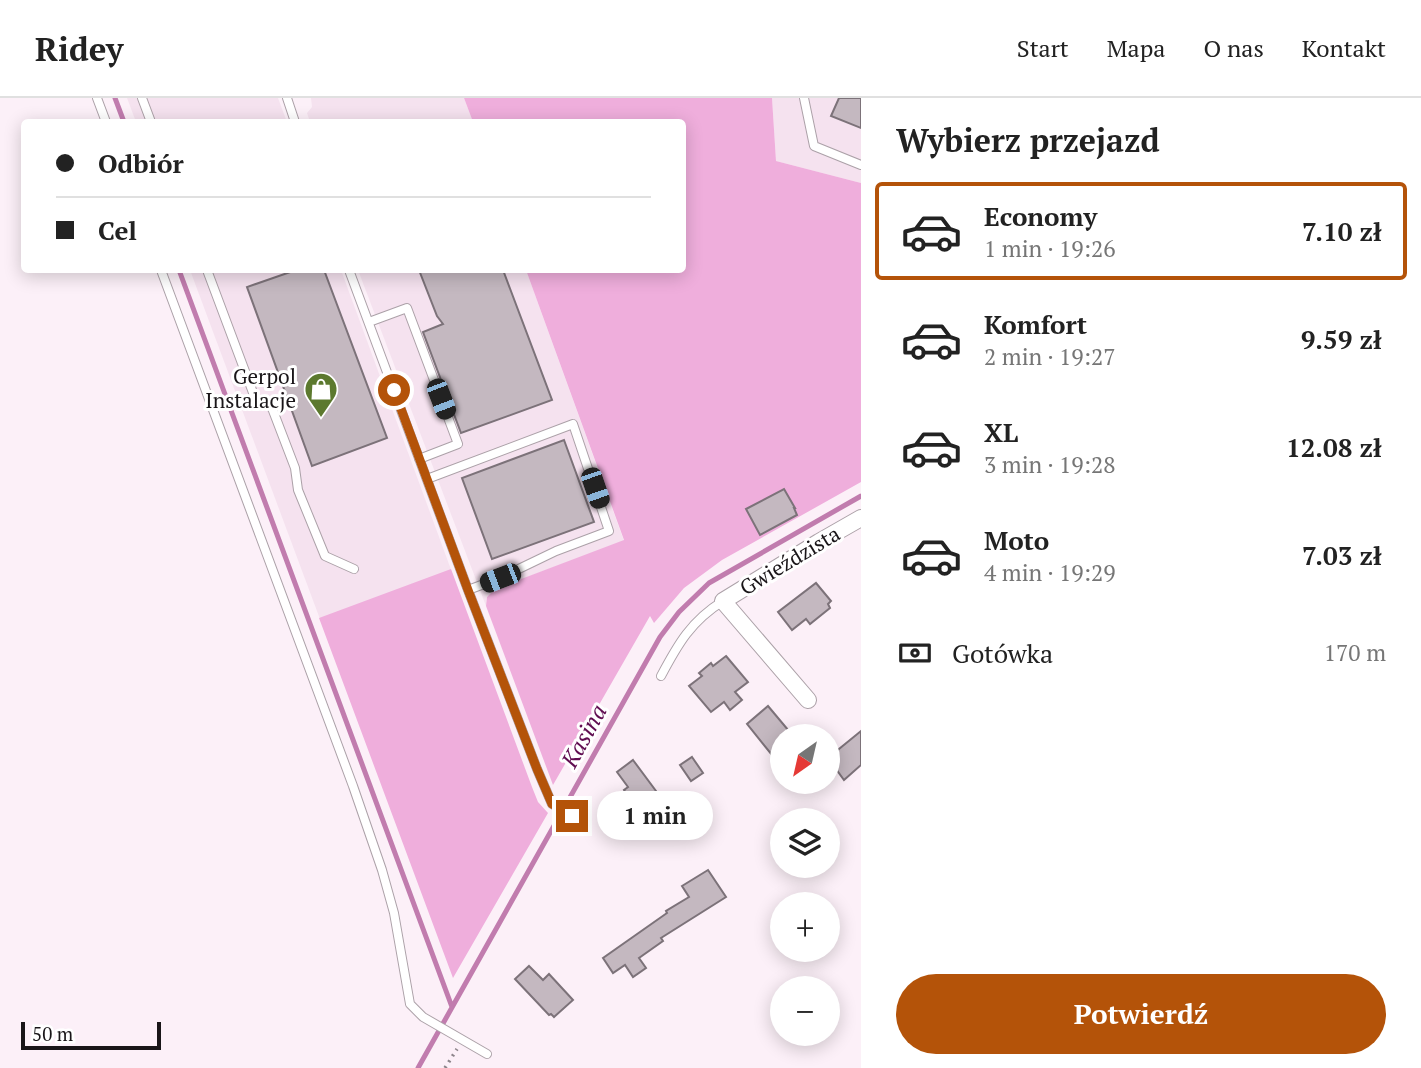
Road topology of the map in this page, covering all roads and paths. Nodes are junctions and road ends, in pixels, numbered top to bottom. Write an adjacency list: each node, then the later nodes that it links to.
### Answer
1 (97, 98): 5 (lane)
2 (142, 98): 6 (lane)
3 (287, 98): 7 (lane)
4 (804, 98): 8 (lane)
5 (105, 119)
6 (150, 119)
7 (294, 119)
8 (861, 165)
9 (162, 273): 22 (lane)
10 (208, 273): 16 (lane)
11 (350, 273): 12 (lane)
12 (369, 322): 13 (lane); 13 (lane)
13 (419, 458): 14 (lane)
14 (427, 479): 17 (lane); 17 (lane)
15 (861, 518): 18 (street, Gwieździsta)
16 (354, 569)
17 (468, 590): 21 (lane)
18 (723, 601): 19 (lane); 20 (street, Gwieździsta)
19 (661, 676)
20 (808, 700)
21 (572, 816)
22 (463, 1039): 23 (lane); 24 (path)
23 (487, 1054)
24 (445, 1068)

